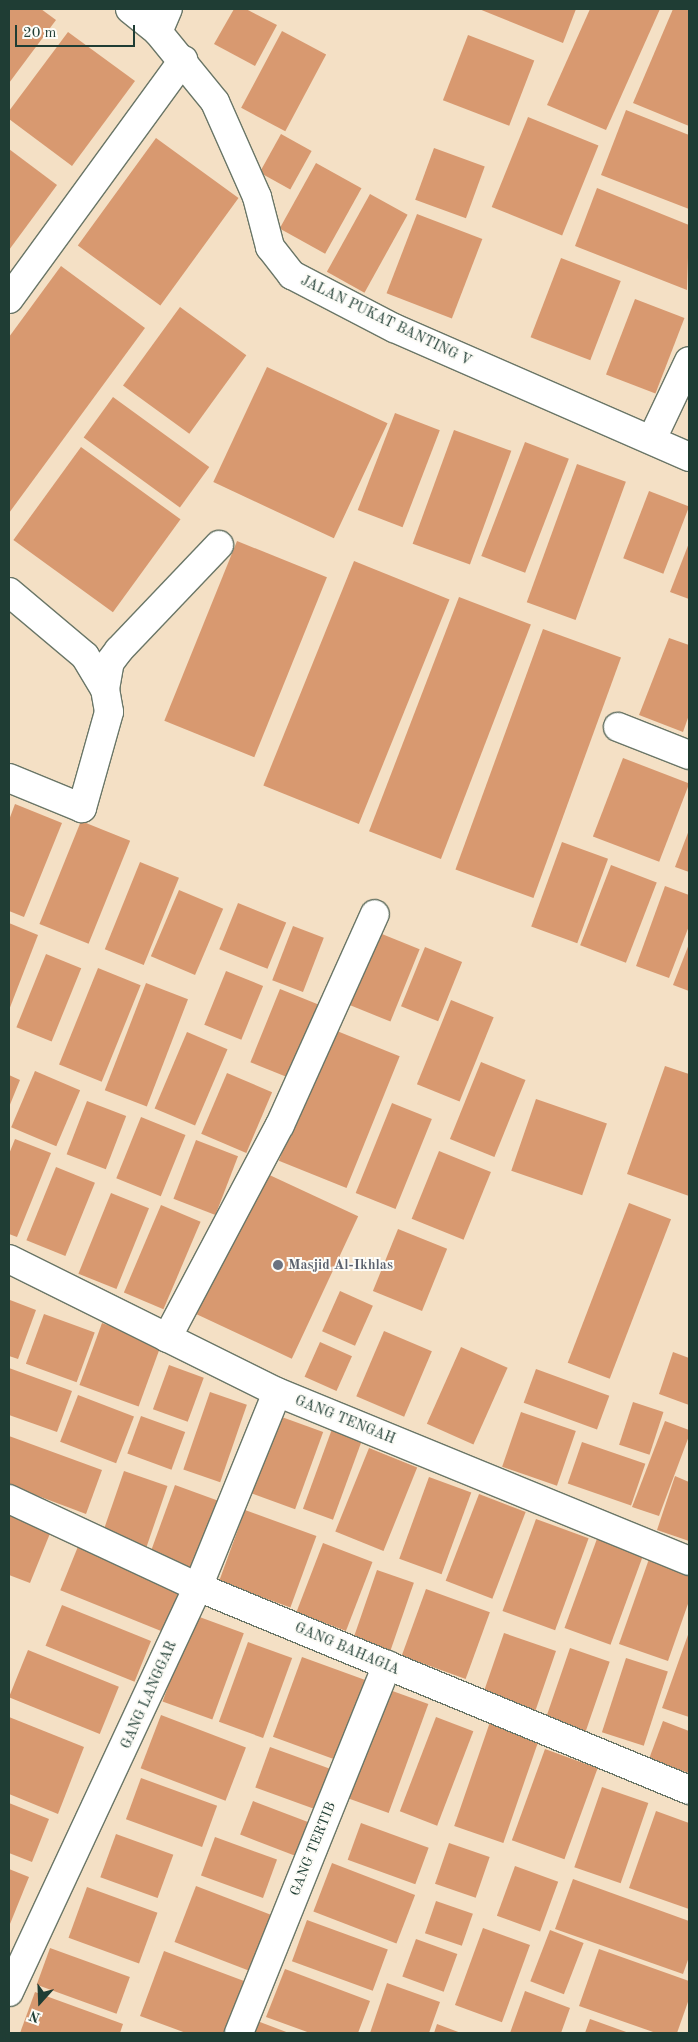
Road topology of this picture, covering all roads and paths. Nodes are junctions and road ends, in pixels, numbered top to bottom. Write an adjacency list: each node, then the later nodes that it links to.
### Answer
1 (130, 9): 2 (street, JALAN PUKAT BANTING V)
2 (163, 21): 3 (street, JALAN PUKAT BANTING V)
3 (183, 60): 4 (street); 6 (street, JALAN PUKAT BANTING V)
4 (9, 299)
5 (689, 361): 6 (street)
6 (652, 439): 7 (street, JALAN PUKAT BANTING V)
7 (689, 457)
8 (219, 545): 10 (street)
9 (9, 592): 10 (street)
10 (105, 689): 13 (street)
11 (618, 727): 12 (street)
12 (689, 755)
13 (9, 778)
14 (375, 914): 16 (street)
15 (9, 1259): 16 (street, GANG TENGAH)
16 (167, 1338): 17 (street, GANG TENGAH)
17 (277, 1392): 19 (street, GANG TENGAH); 20 (street, GANG LANGGAR)
18 (9, 1499): 20 (street, GANG BAHAGIA)
19 (689, 1561)
20 (198, 1587): 21 (street, GANG BAHAGIA); 23 (street, GANG LANGGAR)
21 (387, 1665): 22 (street, GANG BAHAGIA); 24 (street, GANG TERTIB)
22 (689, 1790)
23 (9, 1992)
24 (238, 2033)

